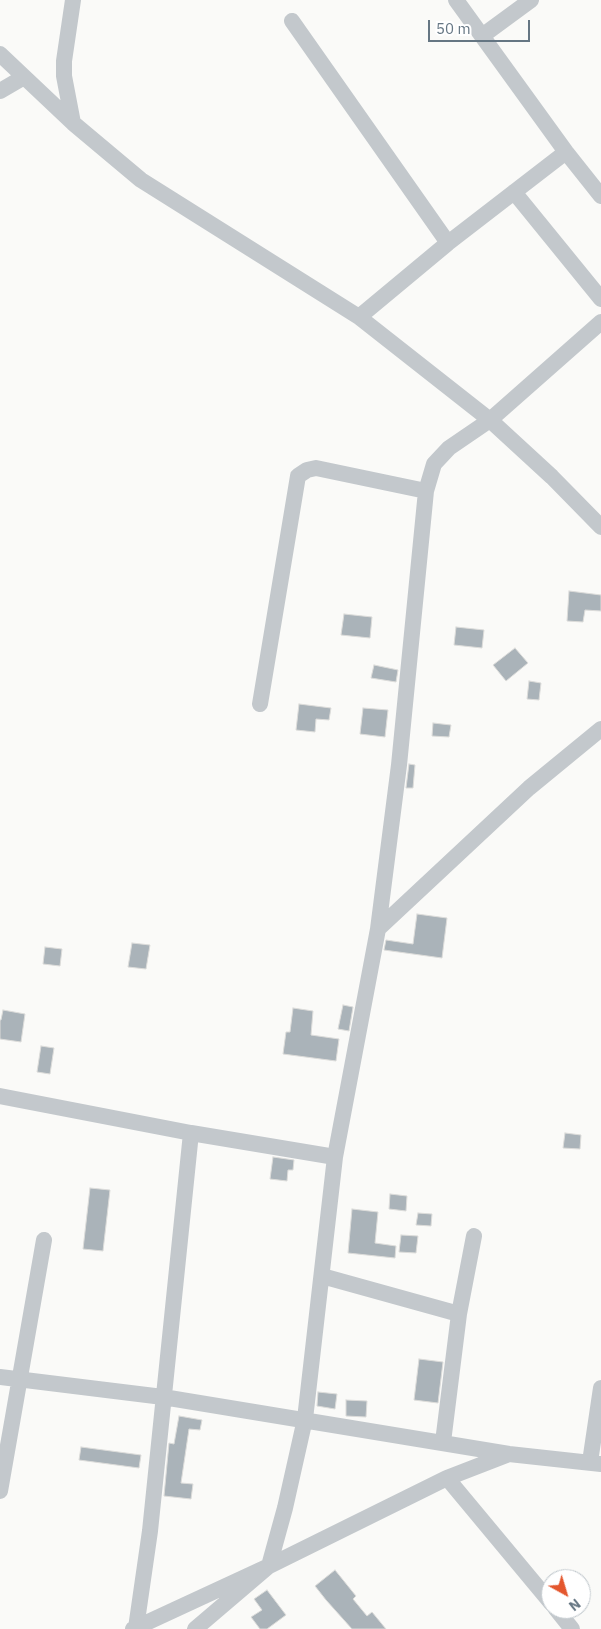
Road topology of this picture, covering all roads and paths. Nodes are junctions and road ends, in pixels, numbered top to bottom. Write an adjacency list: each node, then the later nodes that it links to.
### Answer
1 (73, 0): 9 (street)
2 (456, 0): 5 (street)
3 (531, 0): 5 (street)
4 (292, 21): 13 (street)
5 (482, 36): 10 (street)
6 (0, 54): 7 (street)
7 (24, 77): 8 (street); 9 (street)
8 (0, 91)
9 (73, 123): 15 (street)
10 (566, 152): 11 (street); 12 (street)
11 (514, 192): 13 (street); 14 (street)
12 (601, 196)
13 (448, 243): 15 (street)
14 (601, 299)
15 (359, 317): 17 (street)
16 (601, 322): 17 (street)
17 (490, 420): 18 (street); 19 (street)
18 (426, 492): 20 (street); 22 (street)
19 (601, 527)
20 (260, 704)
21 (601, 729): 22 (street)
22 (378, 929): 25 (street)
23 (0, 1096): 24 (street)
24 (191, 1133): 25 (street); 33 (street)
25 (335, 1157): 28 (street)
26 (474, 1236): 29 (street)
27 (44, 1240): 31 (street)
28 (322, 1276): 29 (street); 34 (street)
29 (459, 1314): 35 (street)
30 (0, 1377): 31 (street)
31 (20, 1380): 33 (street); 39 (street)
32 (601, 1388): 37 (street)
33 (163, 1397): 34 (street); 43 (street)
34 (305, 1419): 35 (street); 40 (street)
35 (442, 1442): 36 (street)
36 (509, 1454): 37 (street); 38 (street)
37 (595, 1463)
38 (447, 1478): 40 (street); 41 (street)
39 (0, 1491)
40 (268, 1566): 43 (street); 44 (street)
41 (541, 1591)
42 (564, 1619): 45 (street)
43 (134, 1629)
44 (195, 1629)
45 (572, 1629)

